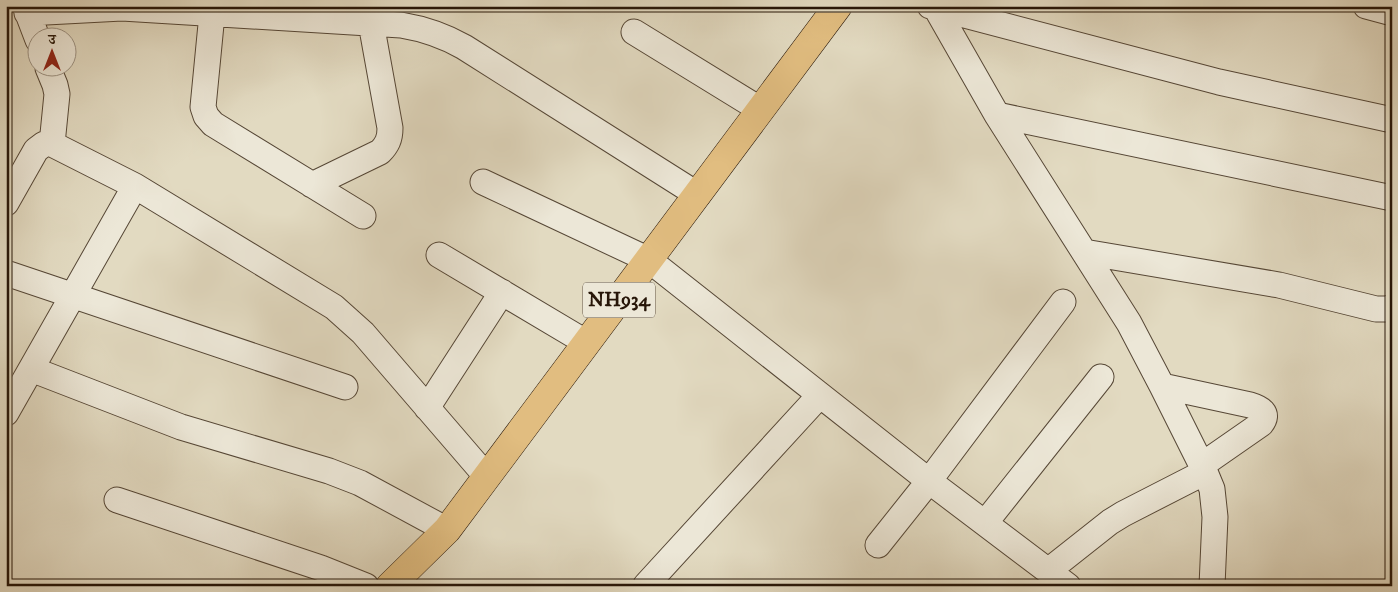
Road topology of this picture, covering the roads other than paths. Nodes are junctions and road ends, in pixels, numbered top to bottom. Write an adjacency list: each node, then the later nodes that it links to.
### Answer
1 (838, 6): 13 (highway, NH934)
2 (1366, 6): 7 (street)
3 (933, 7): 14 (street); 15 (street)
4 (140, 8): 5 (street); 8 (street)
5 (26, 10): 10 (street)
6 (248, 11): 8 (street); 9 (street)
7 (1392, 13)
8 (212, 14): 18 (street)
9 (371, 17): 18 (street); 20 (street)
10 (33, 28)
11 (634, 32): 13 (street)
12 (52, 78): 16 (street)
13 (761, 110): 20 (highway, NH934)
14 (997, 115): 21 (street); 24 (street)
15 (1392, 120)
16 (52, 144): 19 (street); 22 (street)
17 (483, 182): 26 (street)
18 (312, 184): 23 (street)
19 (135, 186): 29 (street); 38 (street)
20 (698, 195): 26 (highway, NH934)
21 (1392, 198)
22 (6, 203)
23 (364, 216)
24 (1084, 252): 31 (street); 35 (street)
25 (439, 255): 28 (street)
26 (649, 260): 32 (highway, NH934); 37 (street)
27 (6, 273): 29 (street)
28 (502, 292): 32 (street); 38 (street)
29 (73, 296): 33 (street); 36 (street)
30 (1063, 302): 42 (street)
31 (1392, 307)
32 (587, 343): 41 (highway, NH934)
33 (31, 369): 39 (street); 45 (street)
34 (1101, 377): 44 (street)
35 (1162, 386): 40 (street); 40 (street)
36 (345, 387)
37 (820, 395): 42 (street); 48 (street)
38 (427, 408): 41 (street)
39 (6, 413)
40 (1204, 469): 47 (street); 51 (street)
41 (487, 477): 45 (highway, NH934)
42 (929, 481): 44 (street); 46 (street)
43 (118, 500): 49 (street)
44 (985, 523): 47 (street)
45 (447, 530): 50 (highway, NH934)
46 (878, 545)
47 (1058, 578)
48 (646, 585)
49 (366, 586)
50 (390, 586)
51 (1212, 586)

